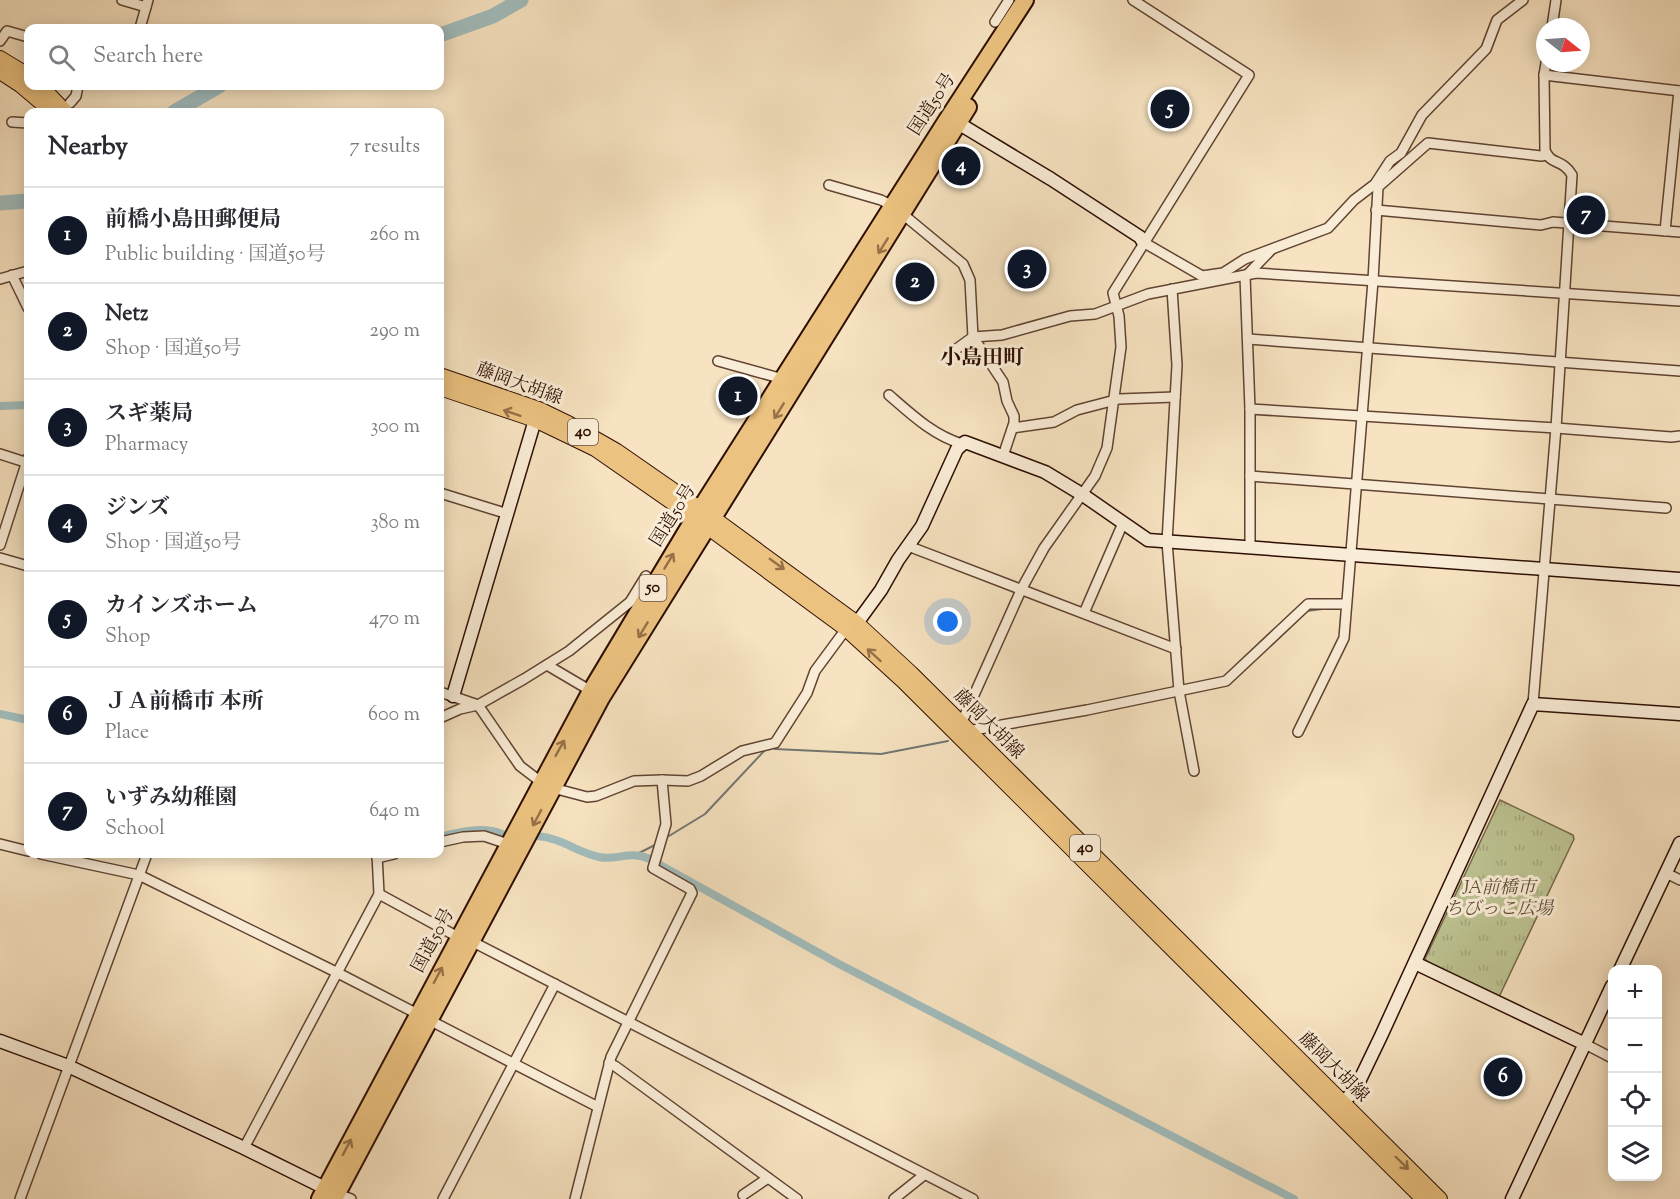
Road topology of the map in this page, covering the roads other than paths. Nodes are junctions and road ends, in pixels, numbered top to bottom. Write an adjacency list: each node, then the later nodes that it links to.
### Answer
1 (122, 0): 8 (street)
2 (1009, 0): 10 (street)
3 (1025, 0): 32 (highway, 国道50号 / 50)
4 (1036, 0): 28 (highway, 国道50号 / 50)
5 (1133, 0): 37 (street)
6 (1523, 0): 31 (street)
7 (1556, 0): 9 (street)
8 (147, 4): 11 (street)
9 (1553, 18)
10 (995, 22)
11 (141, 24)
12 (24, 37): 13 (street)
13 (0, 41)
14 (0, 57): 16 (main road)
15 (0, 72): 19 (main road)
16 (24, 72)
17 (1544, 72): 18 (street)
18 (1544, 75): 23 (street); 29 (street)
19 (24, 88)
20 (26, 90): 24 (main road)
21 (46, 90): 25 (main road)
22 (77, 90): 25 (street)
23 (1679, 91): 35 (street)
24 (47, 108)
25 (68, 108)
26 (12, 122): 27 (street)
27 (24, 123)
28 (958, 123): 32 (highway, 国道50号 / 50); 37 (street)
29 (1546, 155): 31 (street); 34 (street)
30 (829, 185): 32 (street)
31 (1376, 185): 33 (street); 38 (street)
32 (898, 209): 49 (street); 57 (highway, 国道50号 / 50); 80 (highway, 国道50号 / 50, one-way to 80)
33 (1376, 210): 34 (street); 43 (street)
34 (1570, 223): 35 (street); 45 (street)
35 (1665, 231): 36 (street)
36 (1680, 232)
37 (1143, 242): 38 (street); 48 (street)
38 (1273, 248): 41 (street)
39 (24, 272): 40 (street)
40 (12, 275): 42 (street); 46 (street)
41 (1245, 276): 43 (street); 44 (street); 50 (street)
42 (0, 279)
43 (1373, 281): 45 (street); 51 (street)
44 (1172, 289): 48 (street); 60 (street)
45 (1564, 294): 47 (street); 54 (street)
46 (24, 300)
47 (1680, 301)
48 (1116, 306): 49 (street); 61 (street)
49 (973, 337): 52 (street); 65 (street)
50 (1248, 339): 51 (street); 62 (street)
51 (1368, 349): 54 (street); 63 (street)
52 (956, 350)
53 (718, 361): 57 (street)
54 (1560, 363): 55 (street); 66 (street)
55 (1680, 371)
56 (444, 376): 80 (main road, 藤岡大胡線 / 40)
57 (783, 379): 80 (highway, 国道50号 / 50)
58 (444, 389): 64 (main road, 藤岡大胡線 / 40, one-way to 58)
59 (890, 395): 68 (street)
60 (1175, 397): 61 (street); 82 (street)
61 (1114, 401): 65 (street); 76 (street)
62 (1250, 409): 63 (street); 73 (street)
63 (1362, 416): 66 (street); 74 (street)
64 (535, 420): 79 (street); 80 (main road, 藤岡大胡線 / 40)
65 (1013, 428): 70 (street)
66 (1556, 428): 67 (street); 77 (street)
67 (1680, 436)
68 (962, 444): 70 (street); 84 (street)
69 (0, 454): 71 (street)
70 (1004, 456): 76 (street)
71 (24, 460)
72 (24, 473): 83 (street)
73 (1250, 476): 74 (street); 85 (street)
74 (1356, 484): 77 (street); 86 (street)
75 (444, 494): 79 (street)
76 (1083, 495): 81 (street); 92 (street)
77 (1550, 499): 78 (street); 89 (street)
78 (1666, 508)
79 (508, 514): 101 (street)
80 (703, 518): 95 (main road, 藤岡大胡線 / 40); 98 (highway, 国道50号 / 50, one-way to 80); 110 (highway, 国道50号 / 50, one-way to 110)
81 (1124, 523): 82 (street); 94 (street)
82 (1167, 542): 85 (street); 96 (street)
83 (0, 545)
84 (908, 546): 92 (street); 95 (street)
85 (1250, 546): 86 (street)
86 (1350, 554): 89 (street); 93 (street)
87 (0, 558): 88 (street)
88 (24, 565)
89 (1545, 569): 91 (street); 102 (street)
90 (646, 576): 97 (street)
91 (1680, 579)
92 (1022, 588): 94 (street); 106 (street)
93 (1346, 604): 99 (street); 107 (street)
94 (1084, 613): 96 (street)
95 (851, 626): 106 (main road, 藤岡大胡線 / 40); 109 (street); 138 (main road, 藤岡大胡線 / 40, one-way to 95)
96 (1176, 650): 99 (street)
97 (547, 665): 98 (street); 103 (street)
98 (591, 691): 110 (highway, 国道50号 / 50, one-way to 98)
99 (1179, 691): 106 (street); 108 (street)
100 (444, 693): 101 (street)
101 (453, 696): 103 (street)
102 (1533, 704): 104 (street); 124 (street)
103 (478, 705): 105 (street); 110 (street)
104 (1680, 714)
105 (444, 716)
106 (965, 727): 138 (main road, 藤岡大胡線 / 40)
107 (1298, 732)
108 (1194, 771)
109 (662, 780): 110 (street); 130 (street)
110 (547, 785): 114 (highway, 国道50号 / 50); 123 (highway, 国道50号 / 50, one-way to 123)
111 (444, 841): 114 (street)
112 (1680, 843): 119 (street)
113 (0, 844): 115 (street)
114 (508, 844): 123 (highway, 国道50号 / 50)
115 (24, 850)
116 (59, 858): 120 (street)
117 (146, 858): 120 (street)
118 (377, 858): 122 (street)
119 (1666, 873): 121 (street); 125 (street)
120 (139, 876): 126 (street); 136 (street)
121 (1680, 880)
122 (379, 894): 123 (street); 126 (street)
123 (465, 939): 127 (street); 129 (highway, 国道50号 / 50)
124 (1415, 963): 132 (street); 138 (street)
125 (1622, 965)
126 (336, 972): 129 (street); 139 (street)
127 (555, 984): 130 (street); 134 (street)
128 (1608, 995): 132 (street)
129 (423, 1017): 134 (street); 143 (highway, 国道50号 / 50)
130 (627, 1023): 135 (street); 140 (street)
131 (0, 1041): 136 (street)
132 (1585, 1044): 133 (street); 152 (street)
133 (1608, 1056)
134 (514, 1063): 137 (street); 145 (street)
135 (609, 1063): 137 (street); 141 (street)
136 (68, 1066): 139 (street); 144 (street)
137 (598, 1107): 146 (street)
138 (1339, 1108): 150 (main road, 藤岡大胡線 / 40); 151 (main road, 藤岡大胡線 / 40, one-way to 151)
139 (244, 1148): 143 (street)
140 (924, 1175): 148 (street); 149 (street)
141 (768, 1178): 142 (street); 147 (street)
142 (743, 1195)
143 (333, 1196)
144 (20, 1199)
145 (443, 1199)
146 (575, 1199)
147 (797, 1199)
148 (894, 1199)
149 (973, 1199)
150 (1423, 1199)
151 (1440, 1199)
152 (1512, 1199)

